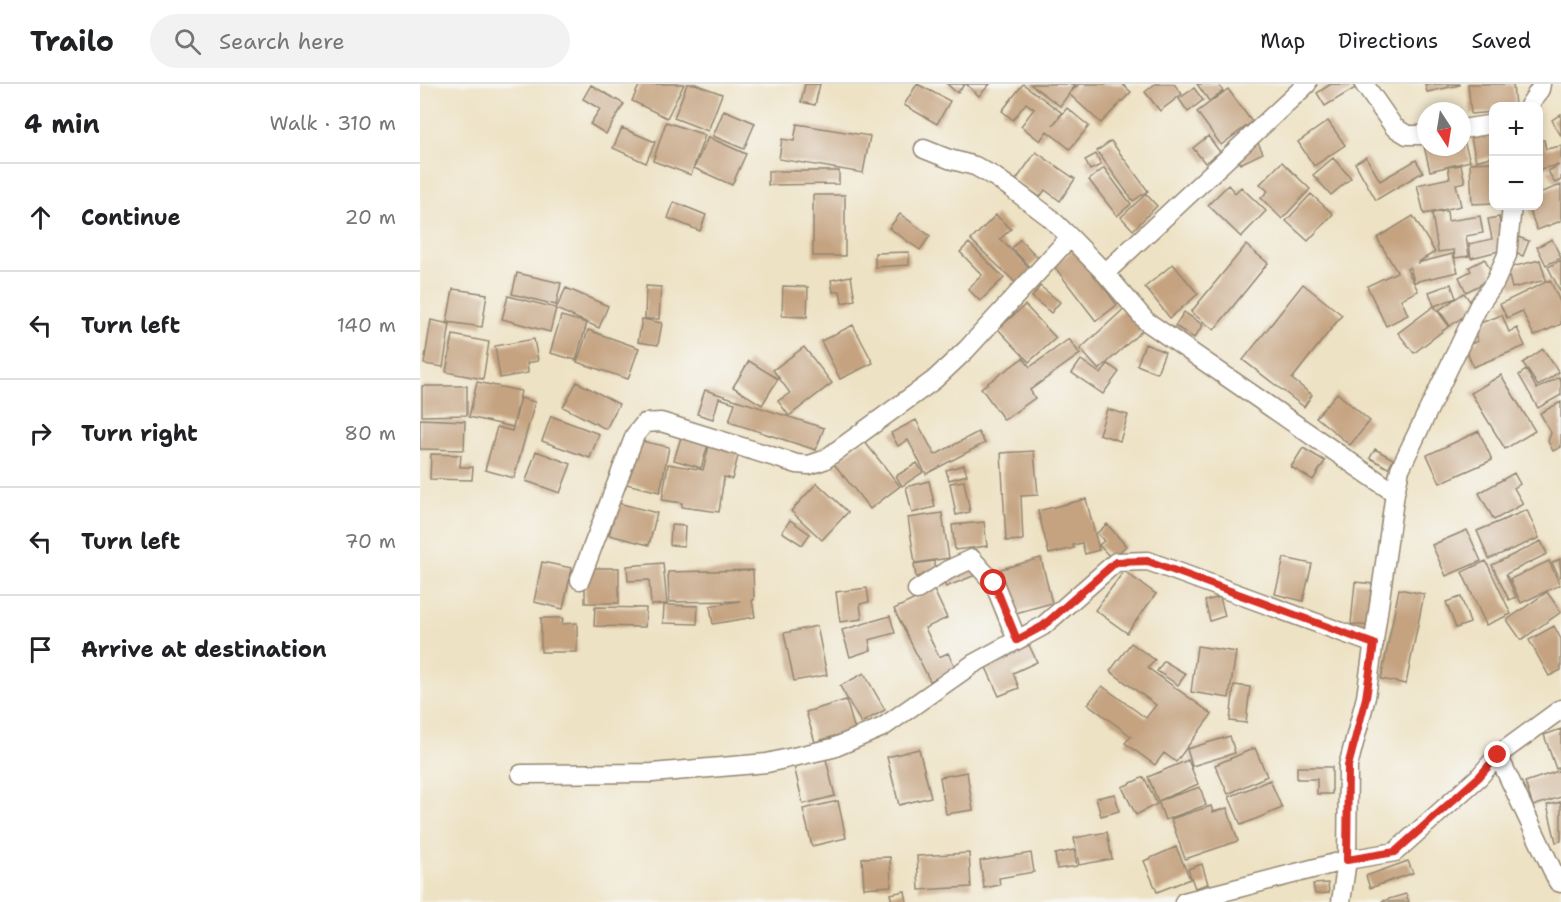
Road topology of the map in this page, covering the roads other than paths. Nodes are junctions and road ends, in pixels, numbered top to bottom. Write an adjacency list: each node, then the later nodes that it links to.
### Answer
1 (1307, 84): 11 (street)
2 (1364, 84): 7 (street)
3 (1541, 84): 4 (street)
4 (1532, 102)
5 (1489, 125): 6 (street)
6 (1471, 128)
7 (1417, 135)
8 (924, 149): 10 (street)
9 (1512, 210): 12 (street)
10 (1070, 237): 11 (street); 13 (street)
11 (1105, 273): 12 (street)
12 (1395, 493): 16 (street)
13 (580, 580)
14 (917, 590): 15 (street)
15 (1017, 640): 16 (street); 19 (street)
16 (1374, 644): 20 (street)
17 (1561, 709): 18 (street)
18 (1498, 755): 20 (street); 21 (street)
19 (521, 774)
20 (1347, 860): 22 (street); 23 (street)
21 (1561, 883)
22 (1184, 902)
23 (1341, 902)

